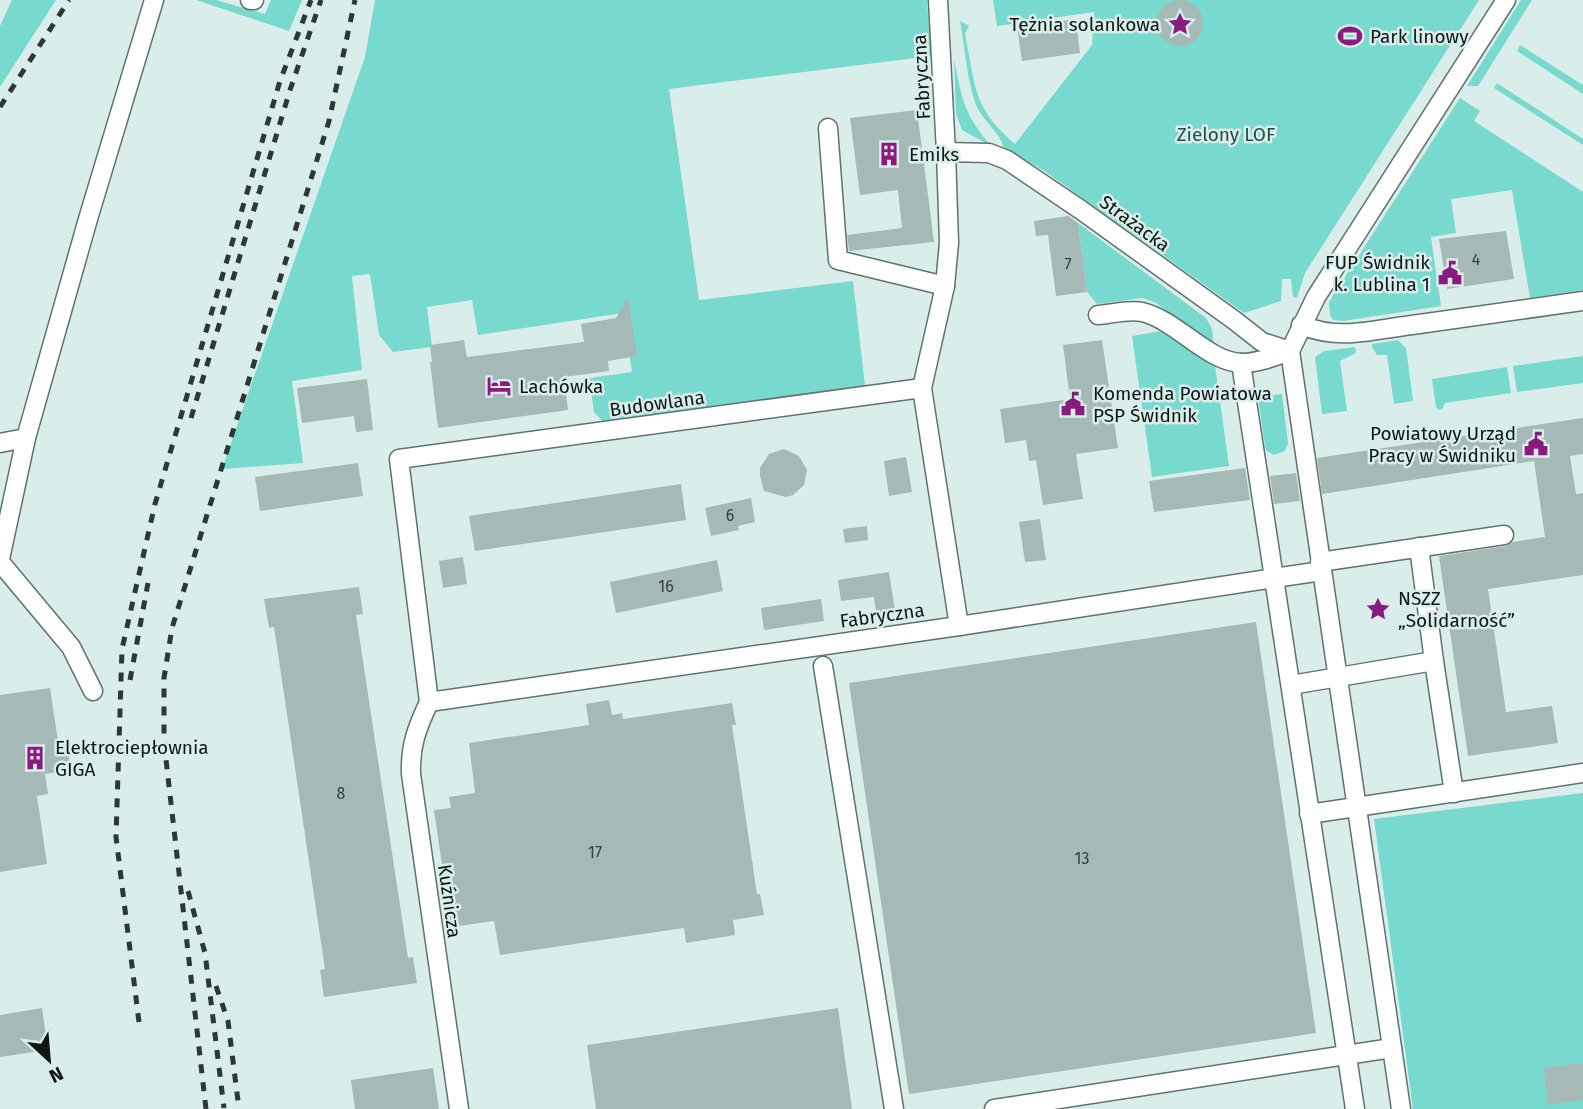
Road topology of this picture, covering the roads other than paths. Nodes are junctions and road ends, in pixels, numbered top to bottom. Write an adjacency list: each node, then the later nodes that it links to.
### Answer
1 (154, 0): 13 (street)
2 (938, 0): 5 (street, Fabryczna)
3 (1506, 0): 9 (street)
4 (828, 128): 6 (street)
5 (947, 152): 6 (street, Fabryczna); 10 (street, Strażacka)
6 (945, 286): 12 (street, Fabryczna)
7 (1583, 301): 9 (street)
8 (1098, 315): 11 (street)
9 (1301, 325): 10 (street)
10 (1290, 351): 11 (street); 18 (street)
11 (1241, 363): 19 (street)
12 (922, 388): 20 (street, Fabryczna); 26 (street, Budowlana)
13 (26, 438): 14 (street); 17 (street)
14 (0, 443)
15 (1504, 535): 16 (street)
16 (1419, 547): 18 (street); 21 (street)
17 (0, 561): 25 (street)
18 (1321, 567): 19 (street); 23 (street)
19 (1274, 578): 20 (street); 24 (street)
20 (959, 626): 26 (street, Fabryczna)
21 (1434, 661): 23 (street); 28 (street)
22 (823, 666): 34 (street)
23 (1337, 678): 24 (street); 29 (street)
24 (1291, 685): 30 (street)
25 (93, 691)
26 (429, 702): 33 (street, Kuźnicza)
27 (1583, 773): 28 (street)
28 (1454, 793): 29 (street)
29 (1356, 807): 30 (street); 31 (street)
30 (1309, 814): 32 (street)
31 (1392, 1048): 32 (street); 37 (street)
32 (1346, 1055): 35 (street); 36 (street)
33 (459, 1109)
34 (894, 1109)
35 (993, 1109)
36 (1355, 1109)
37 (1401, 1109)

